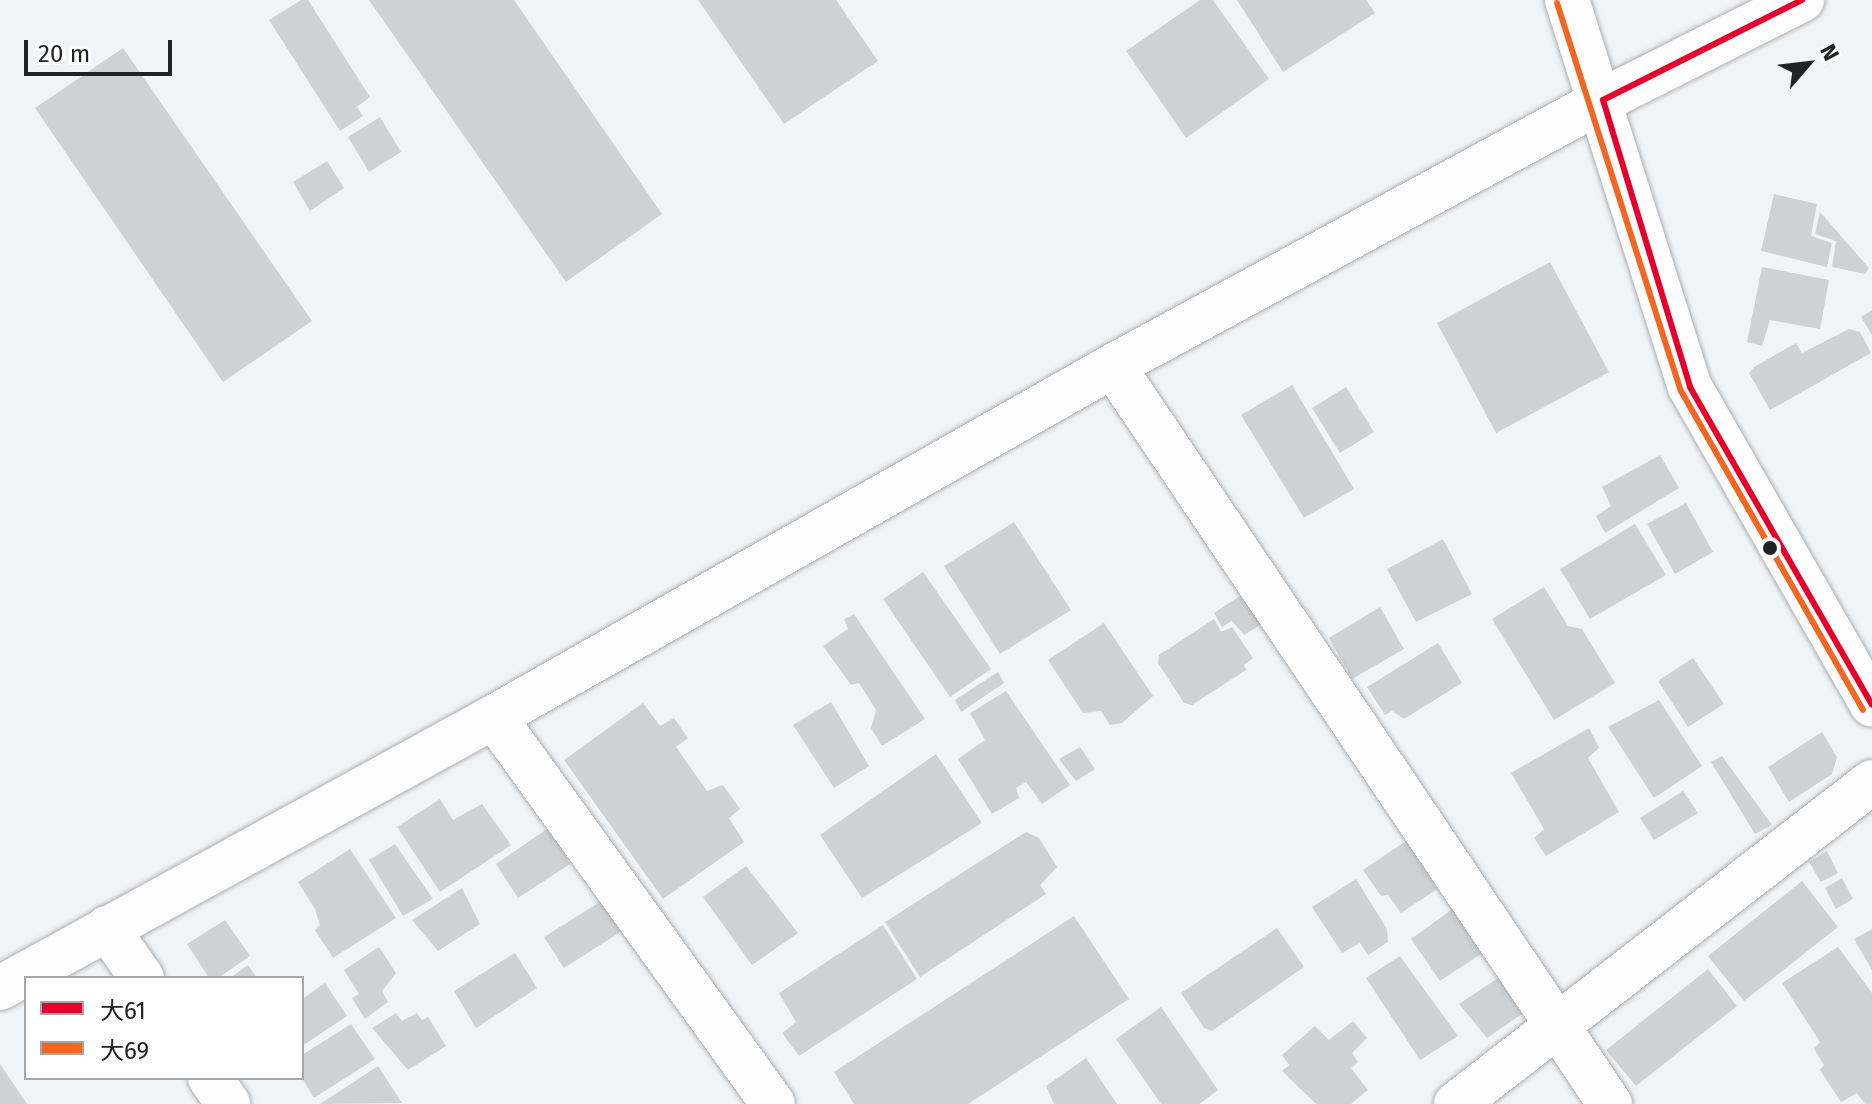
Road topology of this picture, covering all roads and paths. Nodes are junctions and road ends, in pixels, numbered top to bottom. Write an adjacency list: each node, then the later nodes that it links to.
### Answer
1 (1567, 0): 3 (street)
2 (1802, 0): 3 (street)
3 (1603, 100): 4 (street); 5 (street)
4 (1113, 366): 6 (street); 11 (street)
5 (1872, 705)
6 (494, 717): 8 (street); 13 (street)
7 (1872, 782): 11 (street)
8 (107, 928): 9 (street); 10 (street)
9 (141, 976)
10 (0, 988)
11 (1555, 1024): 15 (street); 16 (street)
12 (211, 1080): 14 (street)
13 (755, 1098)
14 (228, 1104)
15 (1456, 1104)
16 (1610, 1104)

